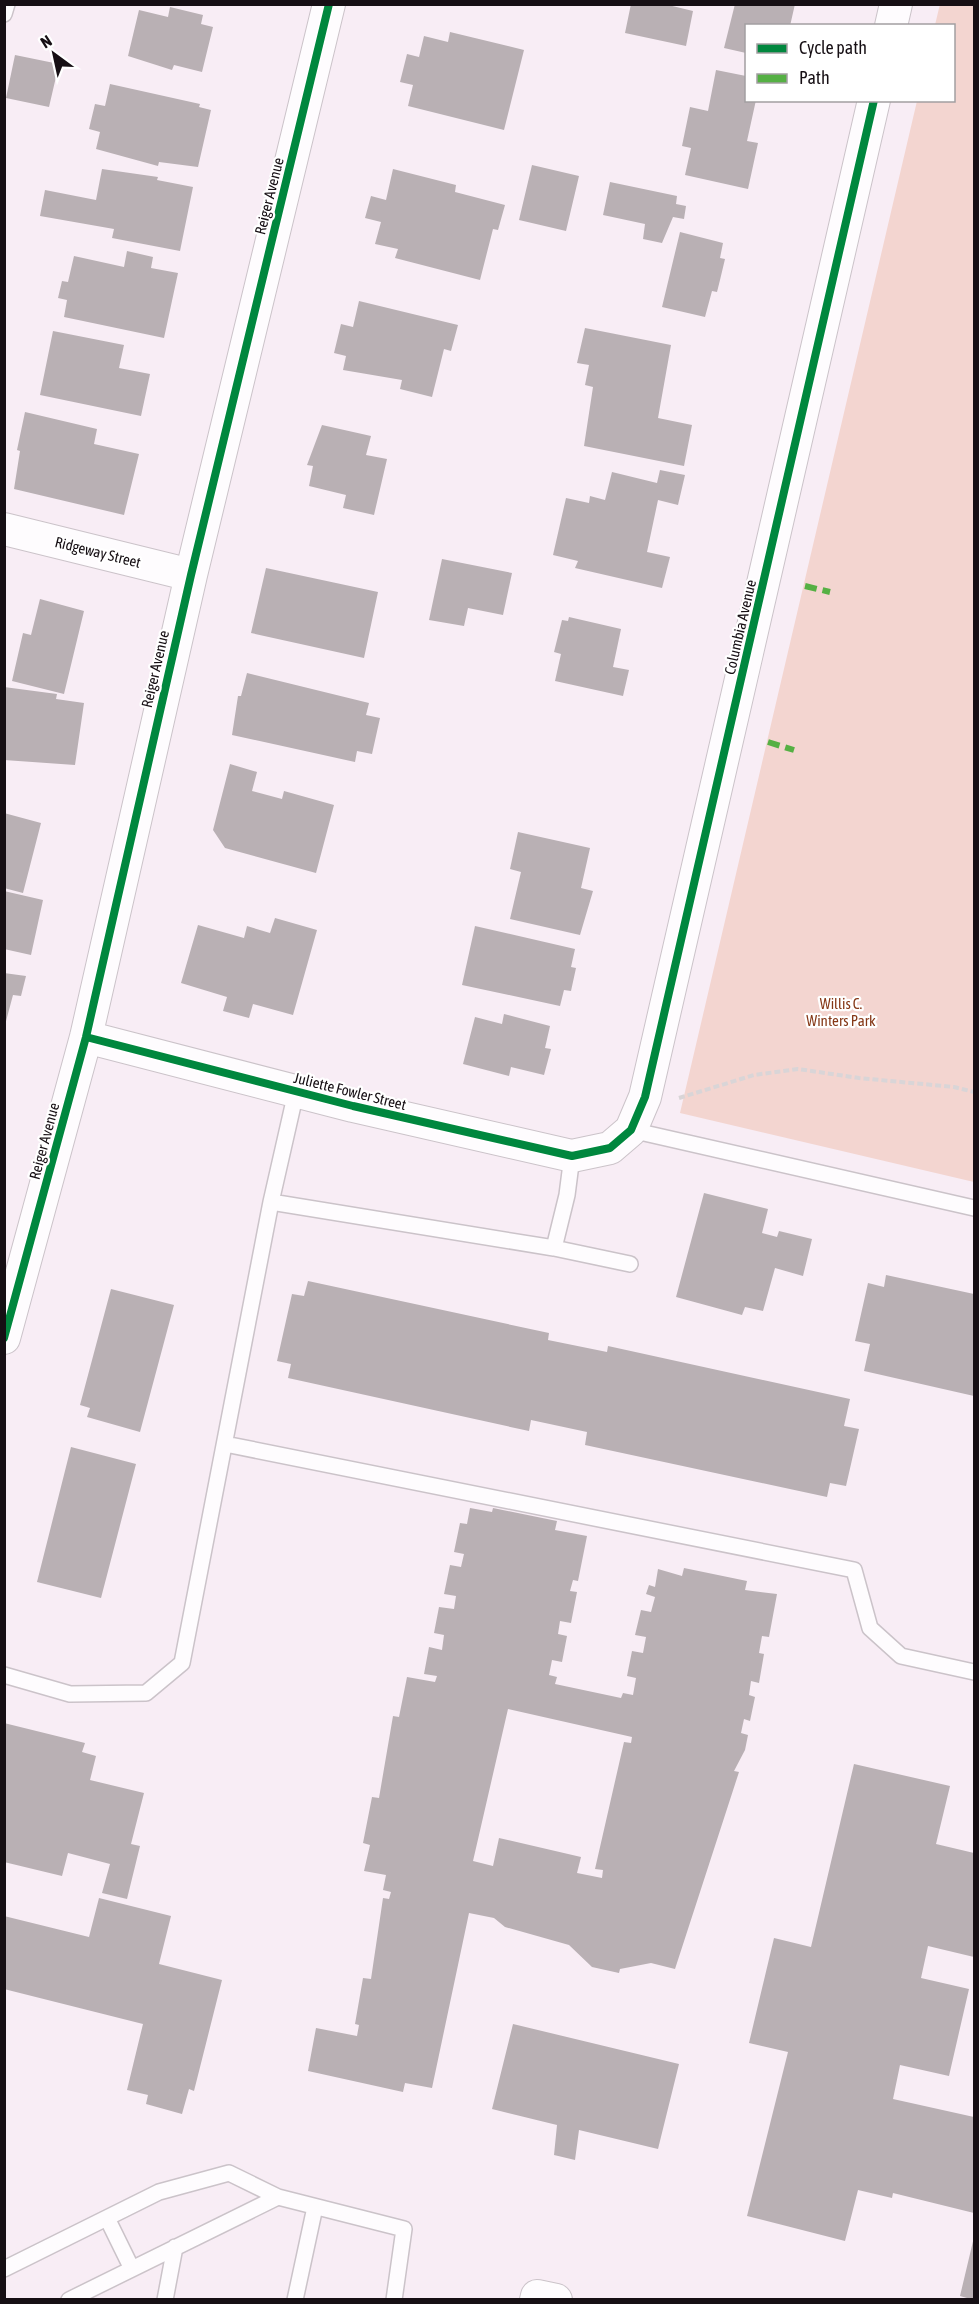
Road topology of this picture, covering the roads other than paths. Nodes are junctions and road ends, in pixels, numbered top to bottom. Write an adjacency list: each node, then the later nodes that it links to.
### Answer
1 (7, 4): 4 (lane)
2 (329, 4): 8 (street, Reiger Avenue)
3 (896, 4): 5 (street)
4 (4, 14)
5 (891, 24)
6 (874, 102): 11 (street, Columbia Avenue)
7 (4, 529): 8 (street, Ridgeway Street)
8 (190, 575): 9 (street, Reiger Avenue)
9 (86, 1037): 10 (street, Juliette Fowler Street); 17 (street, Reiger Avenue)
10 (296, 1092): 12 (street, Juliette Fowler Street); 13 (lane)
11 (621, 1139): 12 (street, Juliette Fowler Street); 14 (lane)
12 (572, 1156): 15 (lane)
13 (271, 1202): 15 (lane); 18 (lane)
14 (975, 1208)
15 (554, 1248): 16 (lane)
16 (630, 1264)
17 (4, 1338)
18 (225, 1444): 19 (lane); 20 (lane)
19 (975, 1672)
20 (4, 1675)
21 (278, 2197): 22 (lane); 23 (lane); 24 (lane)
22 (315, 2207): 29 (lane); 30 (lane)
23 (107, 2218): 25 (lane); 26 (lane)
24 (175, 2247): 26 (lane); 28 (lane)
25 (4, 2269)
26 (132, 2269): 27 (lane)
27 (69, 2300)
28 (165, 2300)
29 (295, 2300)
30 (394, 2300)

